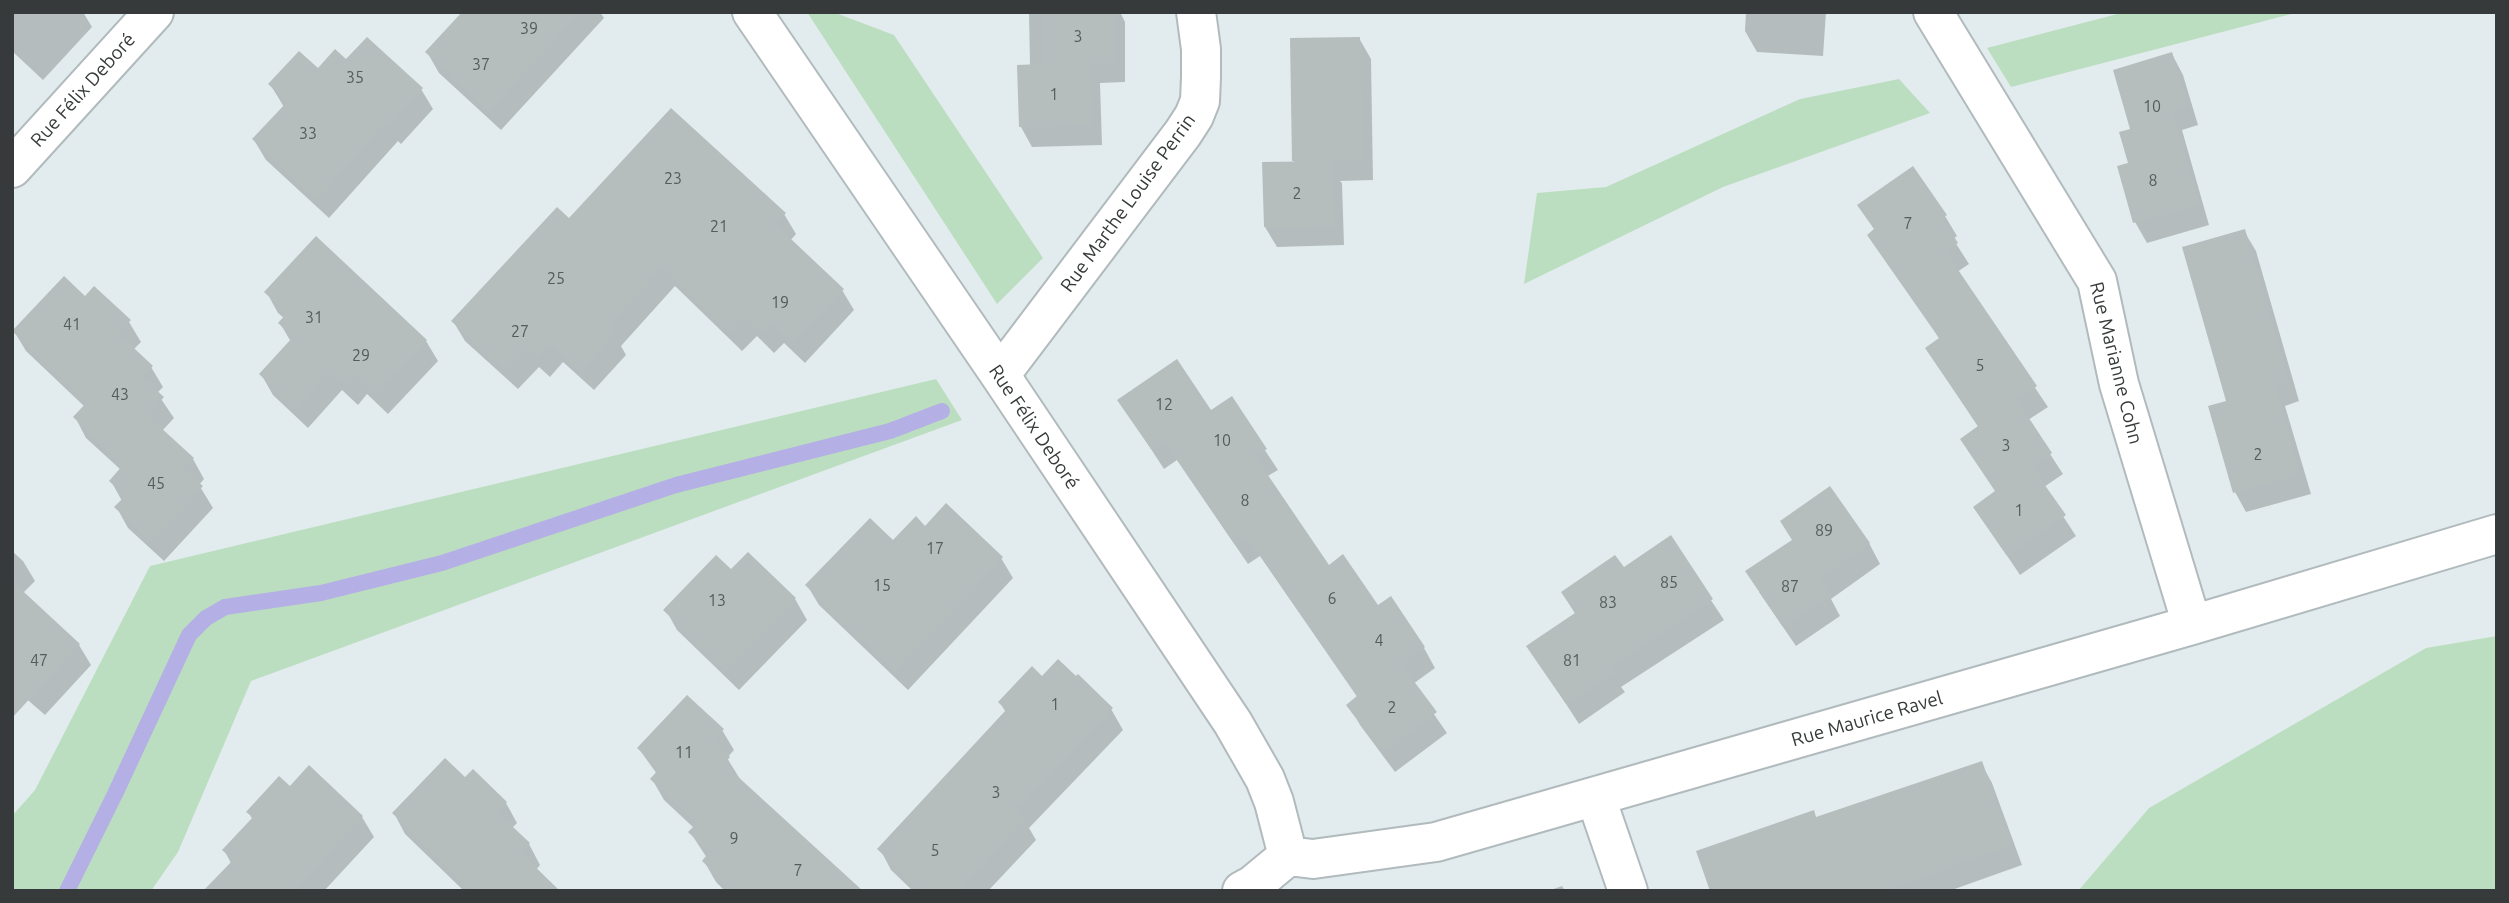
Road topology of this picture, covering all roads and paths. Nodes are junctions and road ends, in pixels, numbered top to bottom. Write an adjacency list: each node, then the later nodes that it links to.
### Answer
1 (154, 12): 5 (street, Rue Félix Deboré)
2 (752, 12): 6 (street, Rue Félix Deboré)
3 (1196, 12): 6 (street, Rue Marthe Louise Perrin)
4 (1933, 12): 8 (street, Rue Marianne Cohn)
5 (12, 168)
6 (1000, 375): 10 (street, Rue Félix Deboré)
7 (2497, 534): 8 (street, Rue Maurice Ravel)
8 (2192, 625): 9 (street, Rue Maurice Ravel)
9 (1596, 798): 10 (street, Rue Maurice Ravel); 12 (street)
10 (1288, 856): 11 (street)
11 (1242, 891)
12 (1628, 891)

